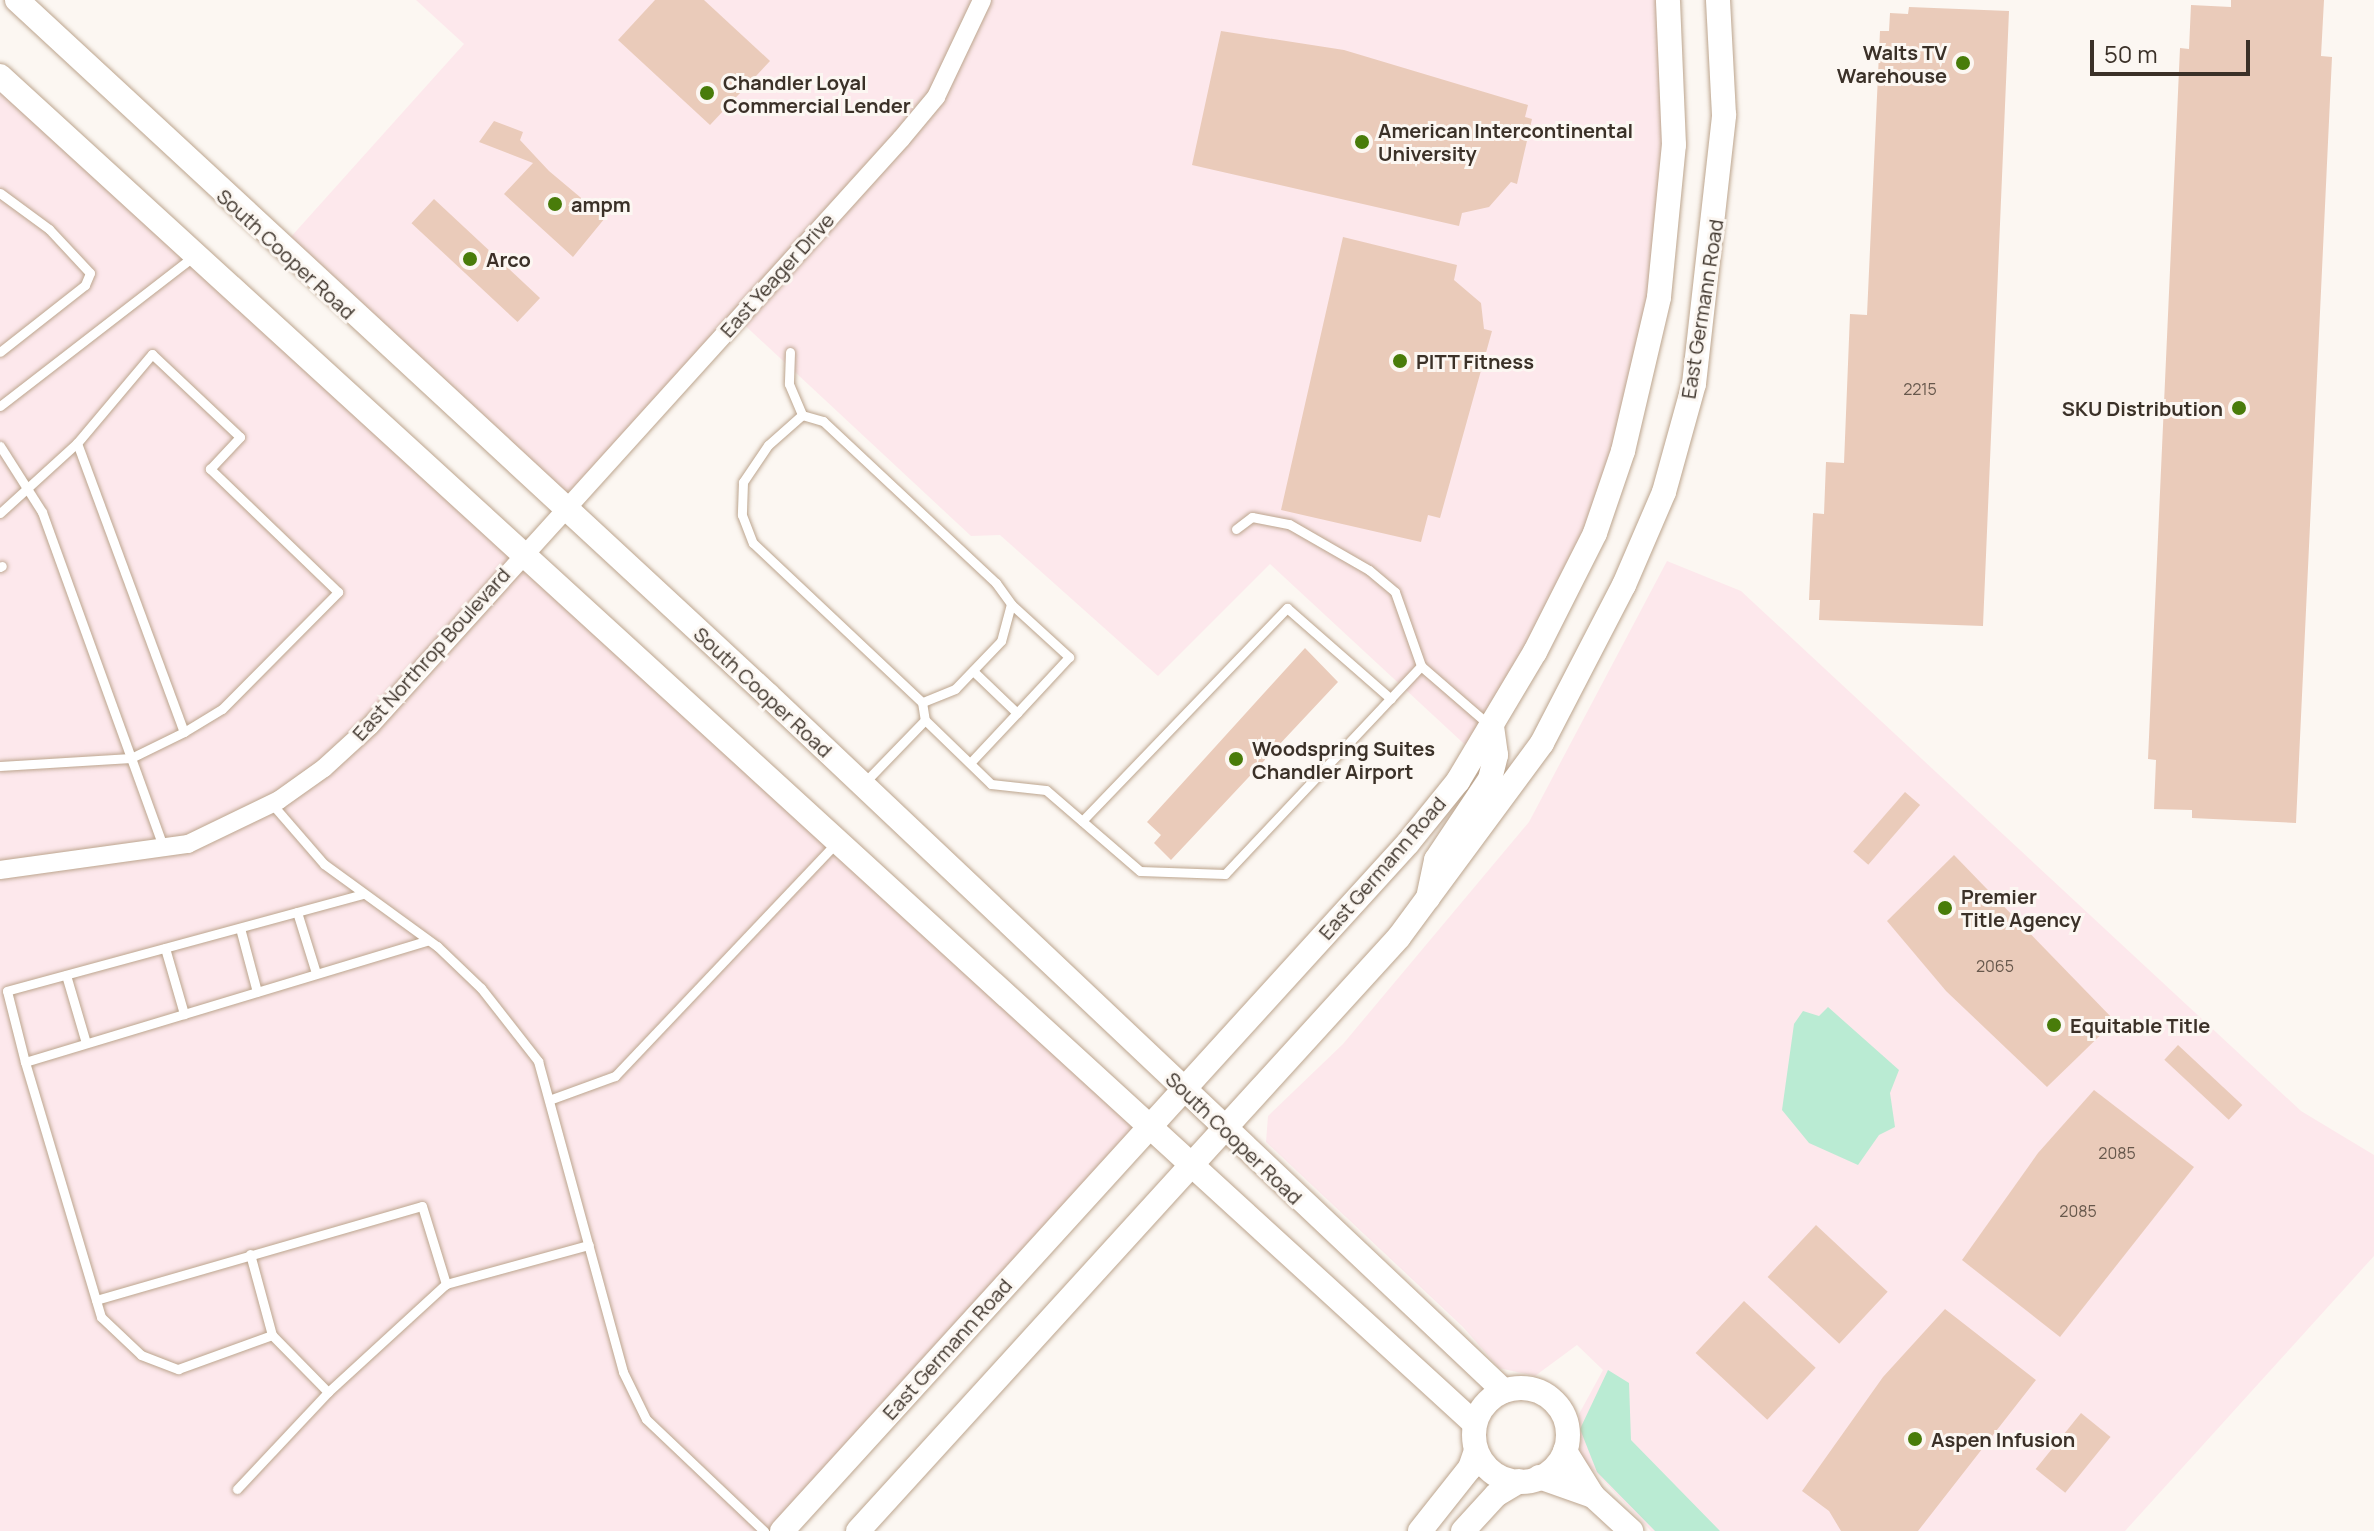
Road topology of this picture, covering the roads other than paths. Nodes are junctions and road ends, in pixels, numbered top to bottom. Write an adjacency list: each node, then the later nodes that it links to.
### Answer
1 (17, 0): 15 (main road, South Cooper Road)
2 (982, 0): 15 (street, East Yeager Drive)
3 (1668, 0): 27 (main road, East Germann Road)
4 (1718, 0): 39 (main road, East Germann Road)
5 (0, 76): 7 (main road)
6 (0, 193): 8 (lane)
7 (198, 253): 10 (lane); 19 (main road)
8 (0, 352)
9 (790, 352): 11 (lane)
10 (0, 406)
11 (802, 415): 20 (lane); 24 (lane)
12 (77, 443): 14 (lane); 28 (lane); 28 (lane)
13 (0, 446): 14 (lane)
14 (29, 491): 16 (lane); 29 (lane)
15 (563, 509): 18 (street, East Yeager Drive); 32 (main road, South Cooper Road)
16 (0, 513)
17 (1236, 529): 21 (lane)
18 (543, 531): 19 (street, East Northrop Boulevard)
19 (522, 553): 33 (street, East Northrop Boulevard); 35 (main road)
20 (1011, 604): 22 (lane); 25 (lane)
21 (1421, 666): 23 (lane); 27 (lane)
22 (973, 671): 24 (lane); 25 (lane)
23 (1391, 699): 34 (lane); 34 (lane)
24 (922, 702): 26 (lane)
25 (1017, 713): 30 (lane)
26 (925, 720): 30 (lane); 32 (lane)
27 (1492, 727): 39 (main road); 50 (main road, East Germann Road)
28 (184, 732): 29 (lane)
29 (131, 758): 31 (lane); 36 (lane)
30 (970, 763): 34 (lane)
31 (0, 766)
32 (863, 785): 50 (main road, South Cooper Road)
33 (272, 804): 36 (street, East Northrop Boulevard); 38 (lane)
34 (1082, 821)
35 (836, 843): 51 (lane); 52 (main road)
36 (164, 849): 37 (street, East Northrop Boulevard)
37 (0, 870)
38 (363, 894): 40 (lane); 42 (lane)
39 (1426, 904): 53 (main road, East Germann Road)
40 (297, 912): 41 (lane); 44 (lane)
41 (240, 928): 43 (lane); 46 (lane)
42 (428, 940): 44 (lane); 51 (lane)
43 (165, 948): 45 (lane); 47 (lane)
44 (316, 973): 46 (lane)
45 (66, 975): 48 (lane); 49 (lane)
46 (257, 992): 47 (lane)
47 (184, 1014): 48 (lane)
48 (86, 1043): 49 (lane)
49 (25, 1062): 58 (lane)
50 (1183, 1089): 52 (main road, East Germann Road); 53 (main road, South Cooper Road)
51 (549, 1100): 55 (lane)
52 (1148, 1128): 54 (main road); 69 (main road, East Germann Road)
53 (1226, 1130): 54 (main road, East Germann Road); 60 (main road, South Cooper Road)
54 (1192, 1167): 62 (main road); 70 (main road, East Germann Road)
55 (589, 1245): 57 (lane); 68 (lane)
56 (250, 1254): 57 (lane); 58 (lane); 59 (lane)
57 (446, 1284): 61 (lane)
58 (96, 1300): 59 (lane)
59 (272, 1335): 61 (lane)
60 (1504, 1391): 62 (main road); 64 (main road)
61 (328, 1392): 66 (lane)
62 (1475, 1424): 63 (main road)
63 (1476, 1451): 65 (main road); 71 (main road)
64 (1565, 1451): 65 (main road); 67 (main road)
65 (1529, 1479): 67 (main road); 72 (main road)
66 (237, 1489)
67 (1593, 1496): 73 (main road)
68 (764, 1531)
69 (782, 1531)
70 (858, 1531)
71 (1420, 1531)
72 (1463, 1531)
73 (1631, 1531)

